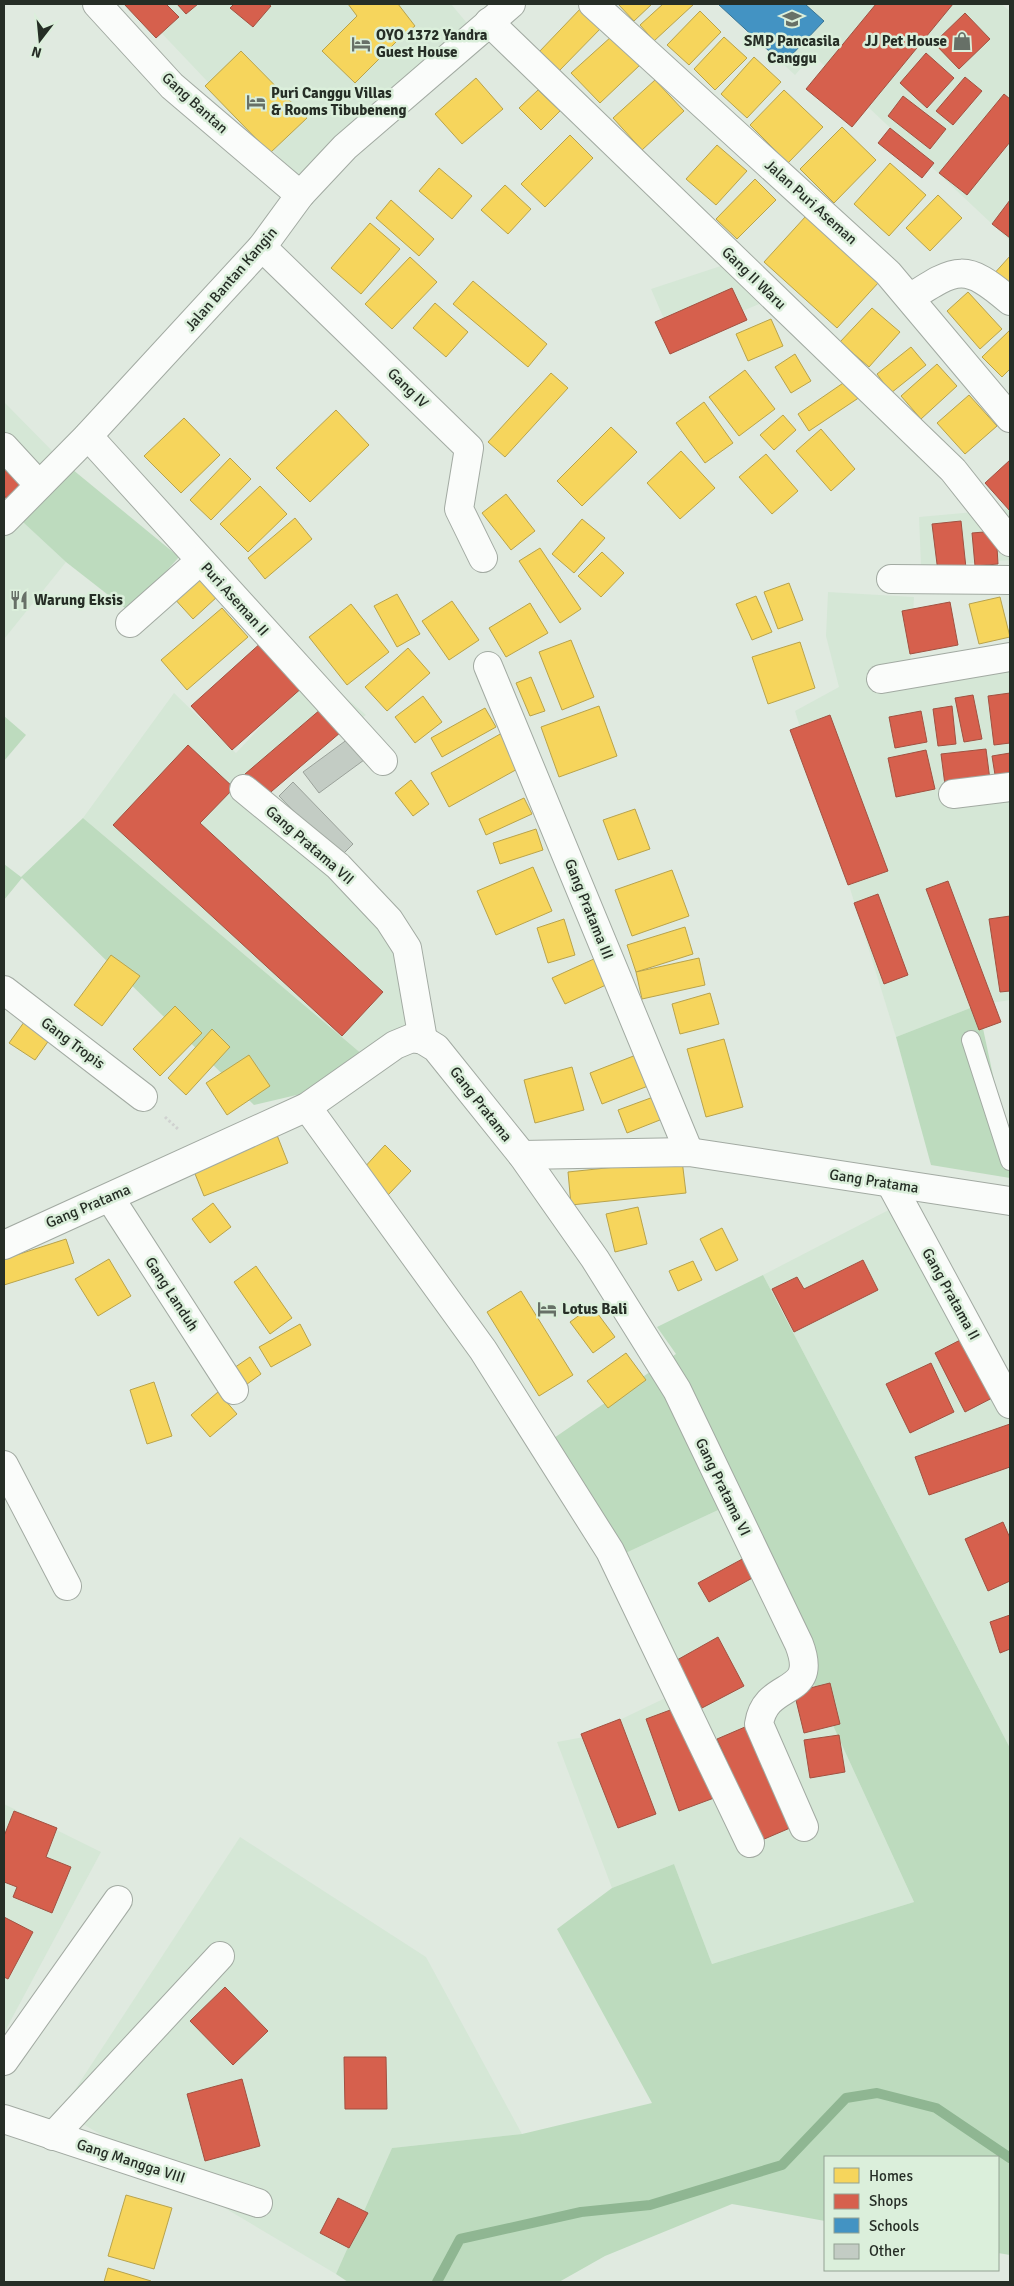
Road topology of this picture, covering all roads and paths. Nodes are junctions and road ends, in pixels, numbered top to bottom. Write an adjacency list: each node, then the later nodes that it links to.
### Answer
1 (98, 4): 5 (street, Gang Bantan)
2 (511, 4): 4 (street, Jalan Bantan Kangin)
3 (593, 4): 7 (street, Jalan Puri Aseman)
4 (489, 22): 5 (street, Jalan Bantan Kangin); 14 (street, Gang II Waru)
5 (300, 196): 6 (street, Jalan Bantan Kangin)
6 (262, 247): 10 (street, Jalan Bantan Kangin); 15 (street, Gang IV)
7 (910, 298): 8 (street); 9 (street, Jalan Puri Aseman)
8 (1010, 301)
9 (1010, 418)
10 (88, 436): 12 (street, Jalan Bantan Kangin); 16 (street, Puri Aseman II)
11 (4, 447): 12 (street)
12 (39, 485): 13 (street, Jalan Bantan Kangin)
13 (4, 521)
14 (1010, 542)
15 (483, 558)
16 (200, 560): 19 (street); 23 (street, Puri Aseman II)
17 (891, 579): 18 (street)
18 (1010, 580)
19 (130, 623)
20 (1010, 657): 22 (street)
21 (488, 666): 33 (street, Gang Pratama III)
22 (881, 679)
23 (383, 761)
24 (1010, 787): 26 (street)
25 (244, 789): 28 (street, Gang Pratama VII)
26 (953, 794)
27 (4, 990): 30 (street, Gang Tropis)
28 (423, 1040): 31 (street, Gang Pratama); 34 (street, Gang Pratama)
29 (972, 1040): 35 (lane)
30 (143, 1097): 32 (path)
31 (306, 1107): 32 (street, Gang Pratama); 45 (street)
32 (204, 1152): 37 (street, Gang Pratama)
33 (689, 1152): 34 (street, Gang Pratama); 36 (street, Gang Pratama)
34 (522, 1155): 44 (street, Gang Pratama VI)
35 (1010, 1161)
36 (891, 1184): 38 (street, Gang Pratama); 41 (street, Gang Pratama II)
37 (110, 1198): 39 (street, Gang Pratama); 40 (street, Gang Landuh)
38 (1010, 1201)
39 (4, 1245)
40 (234, 1390)
41 (1010, 1404)
42 (4, 1465): 43 (street)
43 (67, 1586)
44 (804, 1827)
45 (750, 1843)
46 (118, 1900): 48 (street)
47 (220, 1956): 50 (street)
48 (4, 2060)
49 (4, 2119): 50 (street, Gang Mangga VIII)
50 (53, 2136): 51 (street, Gang Mangga VIII)
51 (258, 2203)

